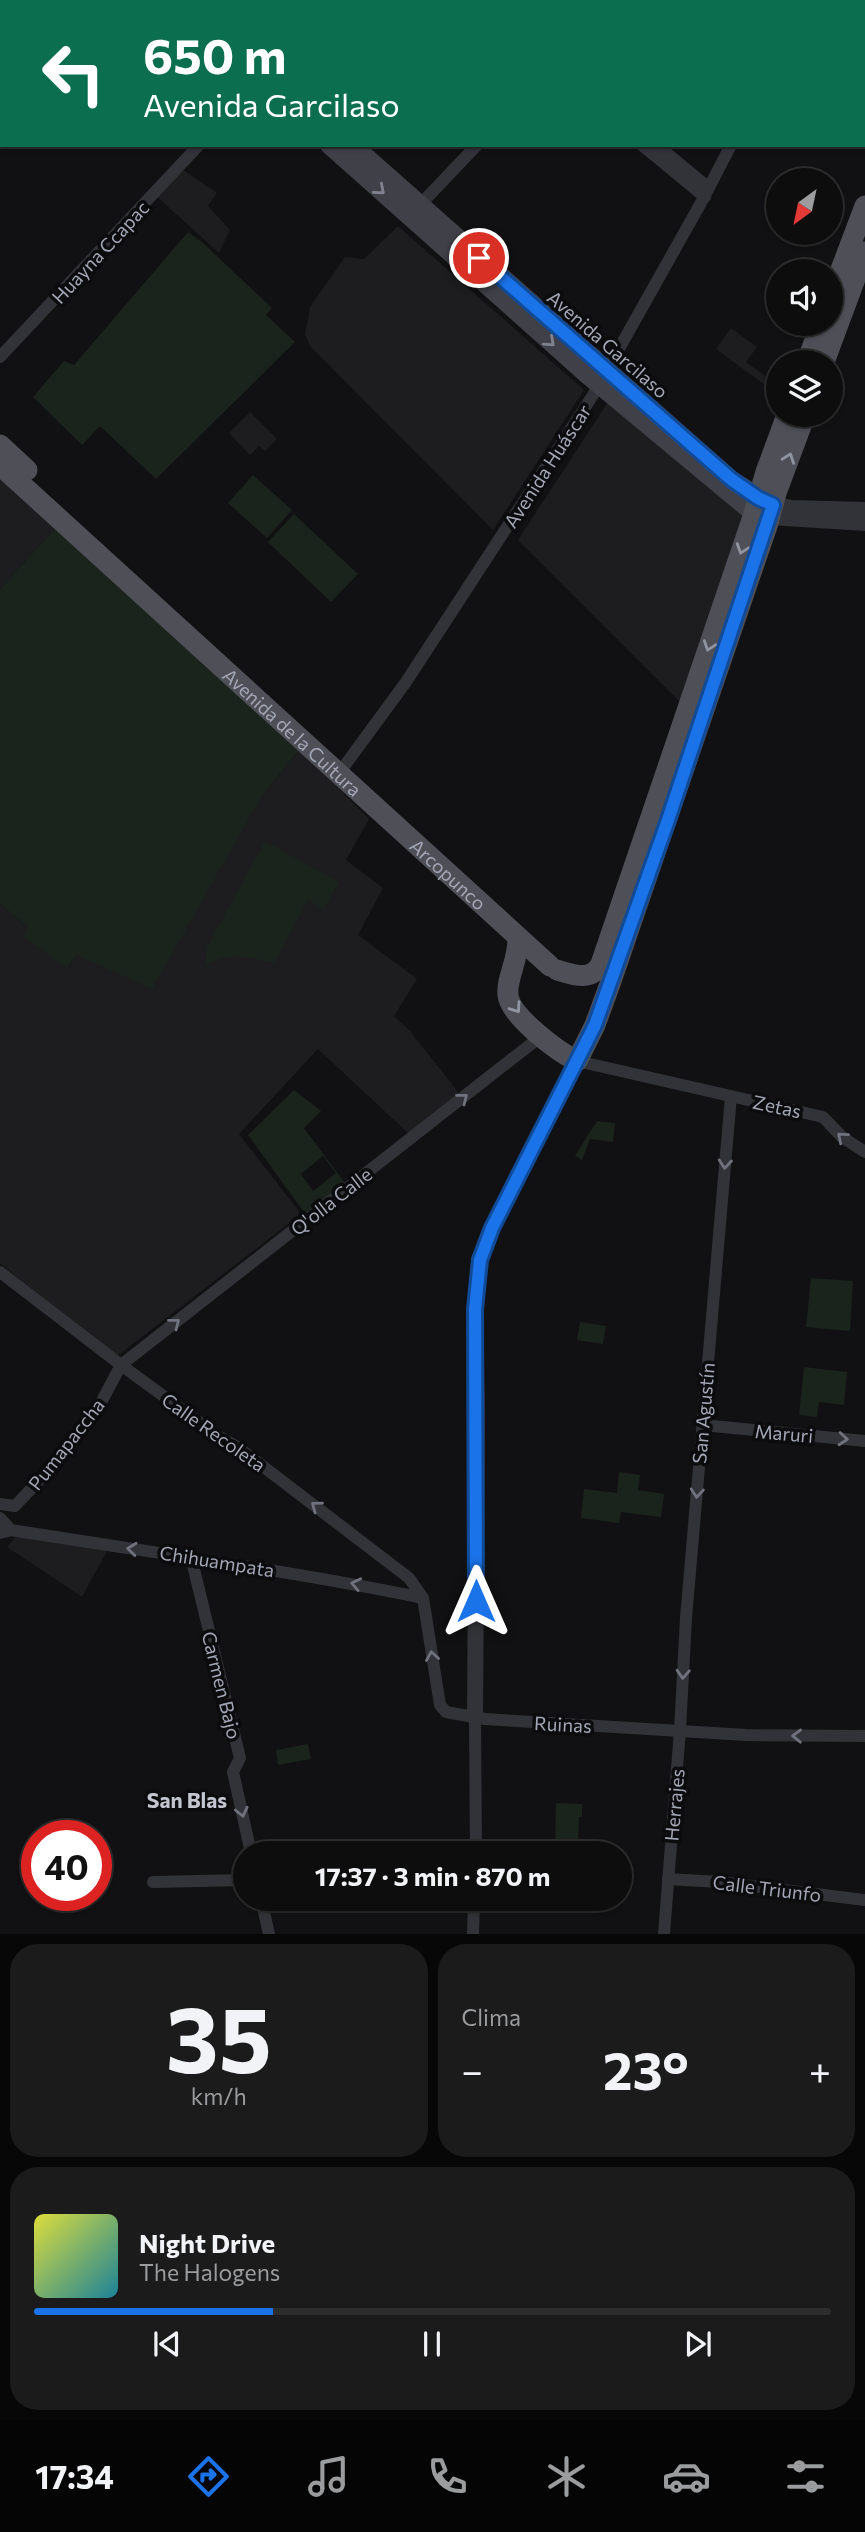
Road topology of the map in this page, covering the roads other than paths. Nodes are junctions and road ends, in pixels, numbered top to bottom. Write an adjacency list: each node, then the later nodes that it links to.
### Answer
1 (197, 147): 14 (street, Huayna Ccapac)
2 (332, 147): 10 (main road, Avenida Garcilaso, one-way to 10)
3 (355, 147): 10 (main road, Avenida Garcilaso)
4 (475, 147): 10 (street)
5 (645, 147): 8 (street)
6 (659, 147): 8 (street)
7 (730, 147): 8 (street, Avenida Huáscar)
8 (707, 193): 15 (street, Avenida Huáscar)
9 (865, 206): 12 (main road)
10 (414, 211): 15 (main road, Avenida Garcilaso)
11 (865, 252): 13 (main road)
12 (843, 264)
13 (828, 350)
14 (0, 357)
15 (603, 377): 20 (main road, Avenida Garcilaso); 24 (street, Avenida Huáscar)
16 (784, 427): 20 (main road)
17 (799, 427): 20 (main road, one-way to 17)
18 (0, 445): 23 (main road, Avenida de la Cultura)
19 (0, 464): 23 (main road, Avenida de la Cultura)
20 (764, 507): 21 (street, Avenida Garcilaso); 22 (street); 26 (main road, one-way to 26); 28 (main road)
21 (865, 510)
22 (865, 523)
23 (144, 586): 24 (main road, Avenida de la Cultura)
24 (345, 773): 25 (main road, Arcopunco)
25 (518, 937): 26 (main road, Arcopunco); 27 (main road)
26 (553, 968): 27 (main road); 28 (main road, Arcopunco)
27 (513, 972): 29 (main road, one-way to 29)
28 (601, 1007): 30 (main road)
29 (540, 1037): 30 (main road); 34 (street, Q'olla Calle, one-way to 29)
30 (585, 1063): 31 (street, Zetas); 43 (street)
31 (731, 1096): 32 (street, Zetas, one-way to 31); 35 (street, San Agustín, one-way to 35)
32 (865, 1152)
33 (0, 1272): 34 (street, Calle Recoleta)
34 (121, 1365): 37 (street, Pumapaccha); 42 (street, Calle Recoleta, one-way to 34)
35 (702, 1425): 36 (street, Maruri, one-way to 36); 44 (street, San Agustín, one-way to 44)
36 (865, 1441)
37 (0, 1504)
38 (0, 1518): 39 (street)
39 (5, 1532): 40 (street); 41 (street, Chihuampata, one-way to 39)
40 (0, 1545)
41 (191, 1557): 42 (street, Chihuampata, one-way to 41); 46 (street, Carmen Bajo, one-way to 46)
42 (423, 1598): 43 (street, Ruinas, one-way to 42)
43 (475, 1718): 44 (street, Ruinas); 47 (street)
44 (680, 1731): 45 (street, Ruinas, one-way to 44); 48 (street, Herrajes)
45 (865, 1736)
46 (248, 1841)
47 (476, 1841)
48 (668, 1879): 51 (street, Calle Triunfo); 56 (street, Herrajes)
49 (233, 1880): 50 (street)
50 (153, 1881)
51 (865, 1900)
52 (264, 1911): 54 (street)
53 (474, 1911): 55 (street)
54 (269, 1934)
55 (473, 1934)
56 (664, 1934)

